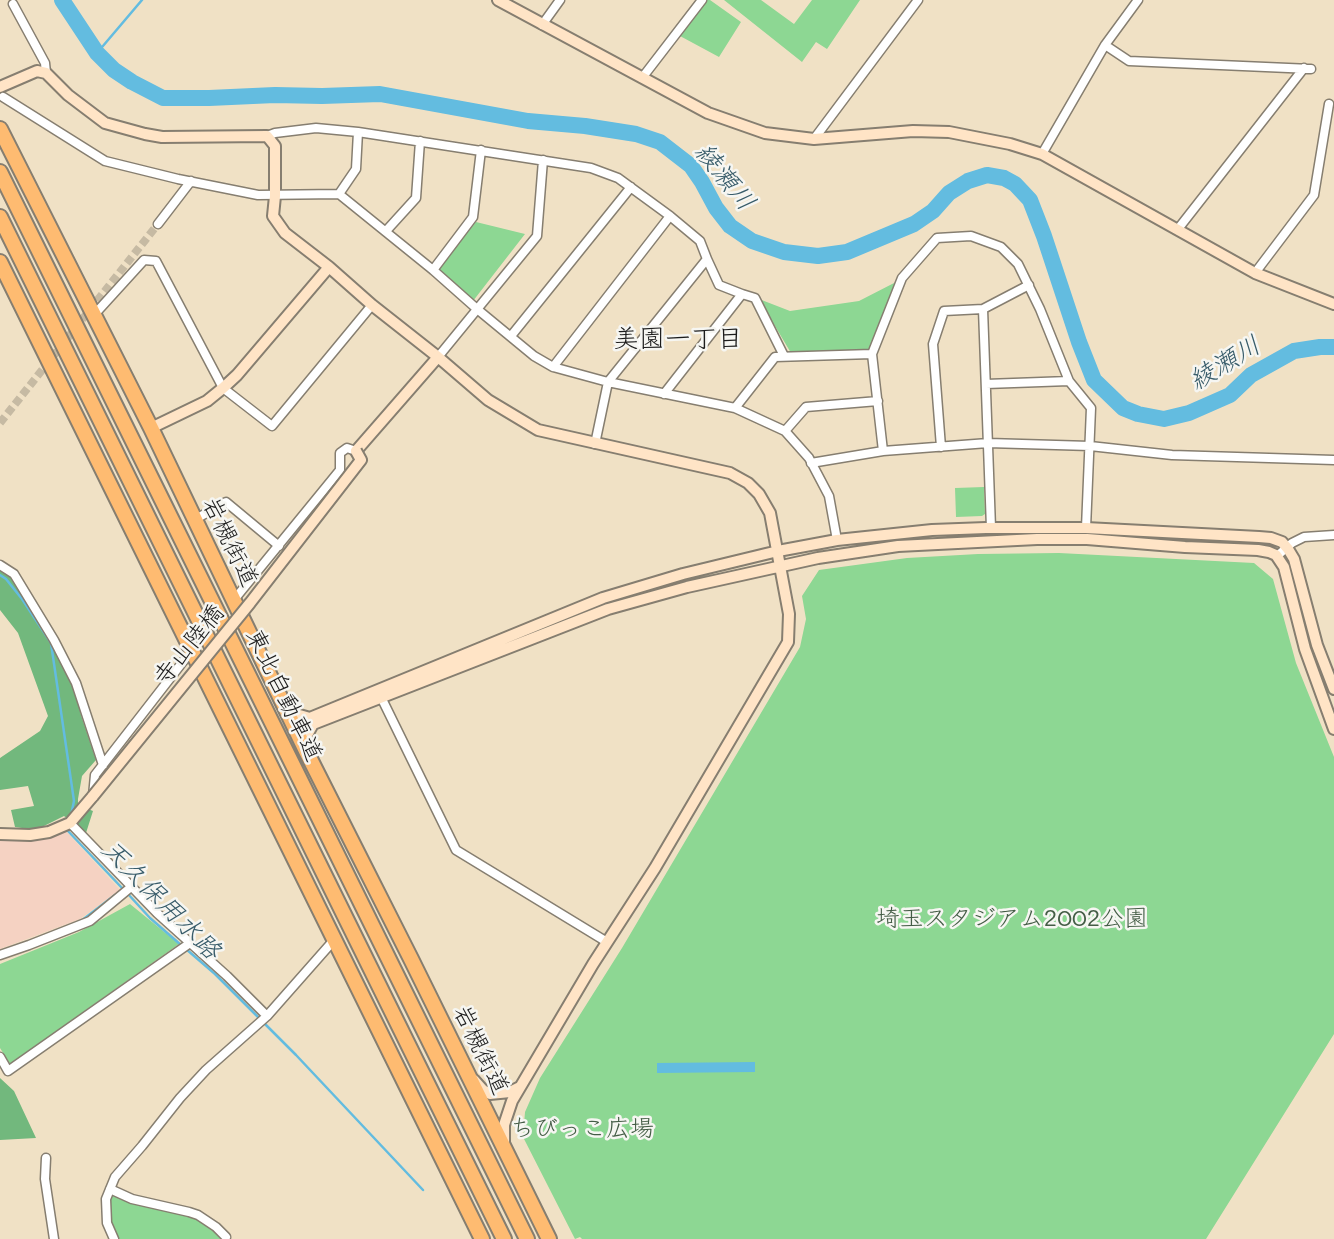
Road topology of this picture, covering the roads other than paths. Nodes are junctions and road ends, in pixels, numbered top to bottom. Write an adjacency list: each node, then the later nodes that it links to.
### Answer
1 (498, 0): 7 (street)
2 (560, 0): 7 (street)
3 (702, 0): 10 (street)
4 (918, 0): 16 (street)
5 (1138, 0): 8 (street)
6 (14, 1): 9 (street)
7 (541, 24): 10 (street)
8 (1105, 44): 19 (street); 29 (street)
9 (46, 72): 11 (street); 15 (street)
10 (642, 78): 16 (street)
11 (2, 92): 22 (street)
12 (1334, 112): 35 (street)
13 (0, 129): 42 (highway, 岩槻街道)
14 (358, 132): 15 (street); 17 (street); 24 (street)
15 (267, 136): 25 (street)
16 (814, 139): 19 (street)
17 (420, 141): 18 (street); 30 (street)
18 (481, 150): 20 (street); 34 (street)
19 (1042, 154): 29 (street)
20 (543, 160): 23 (street); 40 (street)
21 (0, 172): 104 (highway, 東北自動車道)
22 (191, 181): 25 (street); 28 (street)
23 (631, 187): 26 (street); 43 (street)
24 (339, 194): 25 (street); 30 (street)
25 (275, 196): 33 (street)
26 (670, 216): 31 (street); 47 (street)
27 (0, 217): 103 (highway, 東北自動車道)
28 (158, 224)
29 (1178, 229): 35 (street)
30 (386, 231): 34 (street)
31 (707, 258): 37 (street); 49 (street)
32 (0, 262): 77 (highway)
33 (329, 267): 39 (street); 51 (street)
34 (433, 270): 40 (street)
35 (1255, 273): 38 (street)
36 (1029, 285): 41 (street); 44 (street); 48 (street)
37 (742, 294): 45 (street); 52 (street)
38 (1334, 304)
39 (372, 305): 46 (street); 51 (street)
40 (477, 309): 43 (street); 46 (street)
41 (983, 309): 50 (street); 60 (street)
42 (93, 316): 51 (street); 55 (highway, 岩槻街道)
43 (511, 336): 47 (street)
44 (872, 354): 45 (street); 53 (street)
45 (784, 356): 54 (street)
46 (438, 357): 58 (street); 61 (street)
47 (552, 367): 49 (street)
48 (1069, 381): 50 (street); 59 (street)
49 (608, 382): 52 (street); 58 (street)
50 (986, 384): 57 (street)
51 (223, 388): 55 (street)
52 (664, 394): 54 (street)
53 (878, 401): 56 (street); 62 (street)
54 (735, 408): 56 (street)
55 (150, 428): 65 (highway, 岩槻街道)
56 (785, 431): 64 (street)
57 (988, 443): 59 (street); 60 (street); 66 (street)
58 (595, 444): 72 (street)
59 (1090, 446): 63 (street); 67 (street)
60 (941, 447): 62 (street)
61 (356, 451): 70 (street); 84 (street, 寺山陸橋, bridge)
62 (883, 451): 64 (street)
63 (1334, 460)
64 (811, 463): 69 (street)
65 (194, 520): 70 (street); 76 (highway, 岩槻街道)
66 (991, 528): 67 (street); 69 (street)
67 (1086, 528): 71 (street)
68 (1334, 535): 71 (street)
69 (837, 540): 72 (street)
70 (279, 546): 76 (street)
71 (1287, 547): 73 (street); 78 (street)
72 (778, 551): 75 (street); 80 (street)
73 (1277, 556): 75 (street); 81 (street)
74 (0, 565): 83 (street)
75 (781, 565): 79 (street); 89 (street)
76 (233, 601): 80 (highway, 岩槻街道)
77 (192, 650): 83 (street); 88 (highway)
78 (1334, 689)
79 (381, 697): 82 (street); 89 (street)
80 (283, 704): 82 (highway, 岩槻街道)
81 (1334, 729)
82 (306, 751): 94 (highway, 岩槻街道)
83 (103, 765): 84 (street)
84 (93, 796): 85 (street)
85 (70, 823): 86 (street); 87 (street)
86 (0, 834)
87 (131, 887): 90 (street); 91 (street)
88 (334, 940): 92 (street); 102 (highway)
89 (607, 942): 95 (street)
90 (190, 943): 92 (street); 93 (street)
91 (0, 955)
92 (267, 1016): 98 (street)
93 (0, 1056)
94 (466, 1070): 95 (street); 96 (highway, 岩槻街道)
95 (520, 1087): 96 (street)
96 (504, 1148): 105 (highway, 岩槻街道)
97 (46, 1158): 100 (street)
98 (110, 1188): 99 (street); 101 (street)
99 (226, 1237)
100 (54, 1239)
101 (114, 1239)
102 (482, 1239)
103 (504, 1239)
104 (527, 1239)
105 (548, 1239)

